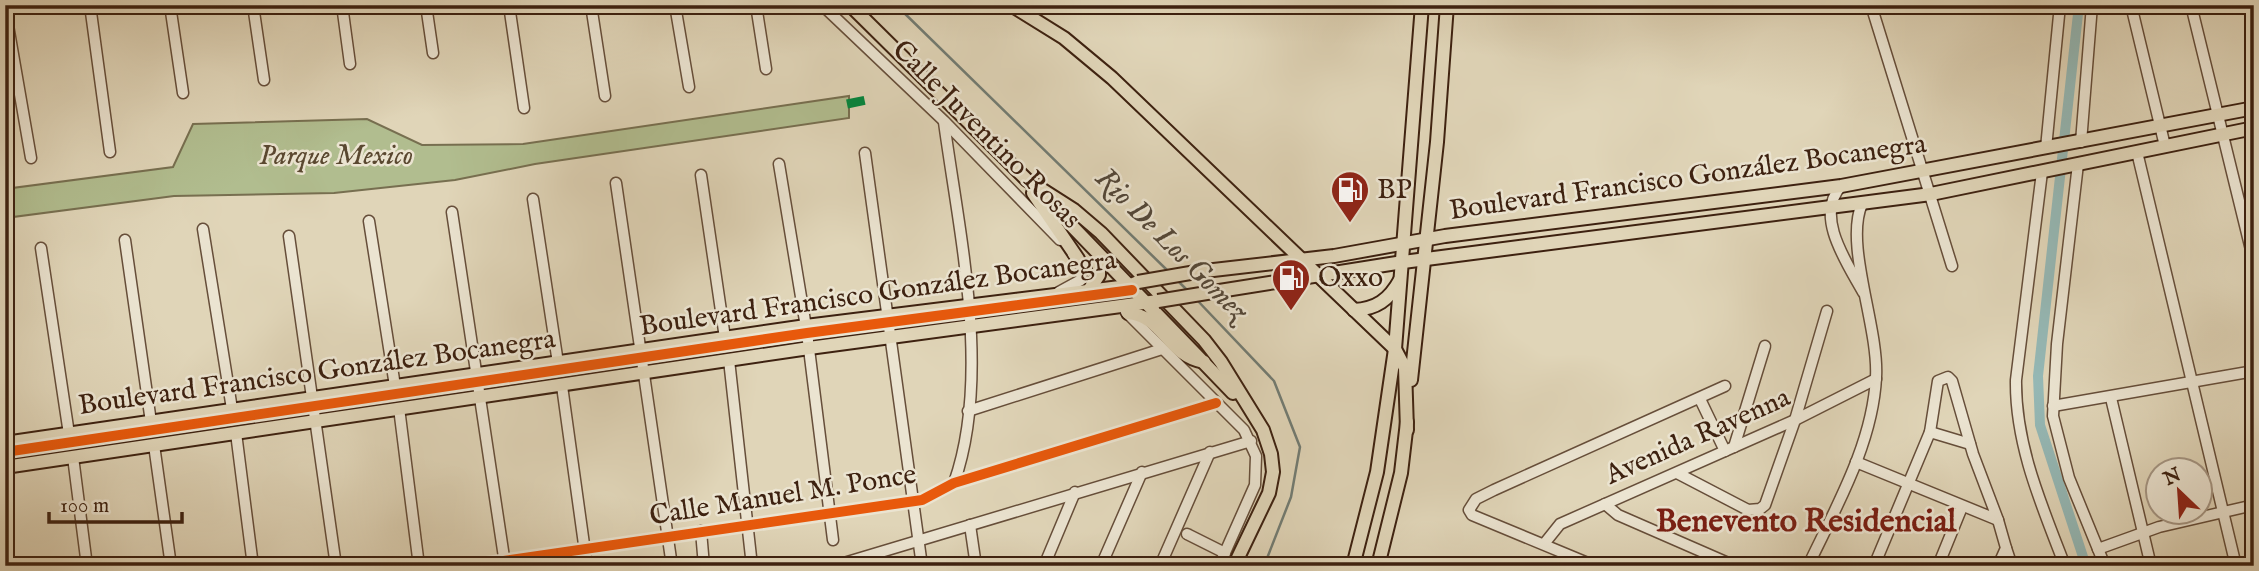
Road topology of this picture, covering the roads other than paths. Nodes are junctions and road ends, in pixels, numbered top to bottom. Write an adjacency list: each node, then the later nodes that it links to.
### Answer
1 (90, 5): 38 (street)
2 (170, 5): 26 (street)
3 (253, 5): 24 (street)
4 (342, 5): 22 (street)
5 (426, 5): 21 (street)
6 (509, 5): 28 (street)
7 (591, 5): 27 (street)
8 (674, 5): 25 (street)
9 (756, 5): 23 (street)
10 (822, 5): 31 (street, Calle Juventino Rosas)
11 (849, 5): 47 (main road)
12 (1011, 5): 67 (main road)
13 (1422, 5): 62 (main road)
14 (1447, 5): 55 (main road)
15 (1871, 5): 44 (street)
16 (2060, 5): 37 (street)
17 (2092, 5): 35 (street)
18 (2132, 5): 32 (street)
19 (2191, 5): 30 (street)
20 (5, 8): 41 (street)
21 (433, 53)
22 (350, 64)
23 (766, 69)
24 (264, 80)
25 (689, 87)
26 (183, 93)
27 (605, 96)
28 (524, 108)
29 (2254, 108): 30 (main road, Boulevard Francisco González Bocanegra)
30 (2218, 115): 32 (main road, Boulevard Francisco González Bocanegra); 34 (street)
31 (944, 121): 65 (street, Calle Juventino Rosas); 78 (street)
32 (2160, 127): 35 (main road, Boulevard Francisco González Bocanegra); 36 (street)
33 (2254, 128): 34 (main road, Boulevard Francisco González Bocanegra)
34 (2222, 134): 36 (main road, Boulevard Francisco González Bocanegra); 69 (street)
35 (2077, 143): 37 (main road, Boulevard Francisco González Bocanegra)
36 (2165, 146): 39 (main road, Boulevard Francisco González Bocanegra)
37 (2050, 147): 44 (main road, Boulevard Francisco González Bocanegra)
38 (110, 152)
39 (2137, 152): 43 (main road, Boulevard Francisco González Bocanegra); 100 (street)
40 (865, 153): 82 (street)
41 (30, 158)
42 (779, 164): 84 (street)
43 (2074, 164): 45 (main road, Boulevard Francisco González Bocanegra); 109 (street)
44 (1923, 172): 49 (main road, Boulevard Francisco González Bocanegra); 50 (street)
45 (2047, 172): 50 (main road, Boulevard Francisco González Bocanegra); 183 (street)
46 (701, 174): 86 (street)
47 (1027, 180): 64 (main road); 65 (main road); 113 (main road)
48 (616, 183): 92 (street)
49 (1841, 186): 53 (street); 59 (main road, Boulevard Francisco González Bocanegra)
50 (1931, 194): 52 (main road, Boulevard Francisco González Bocanegra); 70 (street)
51 (533, 199): 95 (street)
52 (1862, 204): 53 (main road, Boulevard Francisco González Bocanegra); 76 (street)
53 (1830, 208): 66 (main road, Boulevard Francisco González Bocanegra); 76 (street)
54 (452, 212): 97 (street)
55 (1427, 218): 59 (main road); 61 (main road)
56 (369, 221): 101 (street)
57 (203, 229): 111 (street)
58 (289, 236): 105 (street)
59 (1445, 236): 61 (main road, Boulevard Francisco González Bocanegra)
60 (125, 240): 116 (street)
61 (1425, 240): 62 (main road, Boulevard Francisco González Bocanegra); 66 (main road)
62 (1405, 244): 67 (main road, Boulevard Francisco González Bocanegra); 68 (main road)
63 (41, 248): 120 (street)
64 (1099, 257): 73 (main road); 74 (main road)
65 (1078, 259): 75 (street, Calle Juventino Rosas)
66 (1423, 259): 68 (main road, Boulevard Francisco González Bocanegra); 117 (main road)
67 (1302, 261): 72 (main road); 73 (main road, Boulevard Francisco González Bocanegra, bridge)
68 (1403, 262): 71 (main road); 72 (main road, Boulevard Francisco González Bocanegra)
69 (2254, 262)
70 (1952, 266)
71 (1401, 276): 79 (main road); 91 (main road)
72 (1319, 277): 77 (main road, Boulevard Francisco González Bocanegra, bridge); 79 (main road)
73 (1133, 284): 74 (main road, Boulevard Francisco González Bocanegra); 77 (main road)
74 (1089, 290): 75 (main road, Boulevard Francisco González Bocanegra)
75 (1052, 295): 78 (main road, Boulevard Francisco González Bocanegra)
76 (1867, 299): 99 (street)
77 (1152, 302): 83 (main road, Boulevard Francisco González Bocanegra); 94 (main road)
78 (968, 305): 82 (main road, Boulevard Francisco González Bocanegra); 85 (street)
79 (1354, 310): 91 (main road)
80 (1827, 311): 115 (street)
81 (1128, 313): 83 (street, Boulevard Francisco González Bocanegra); 90 (street); 94 (main road)
82 (886, 315): 84 (main road, Boulevard Francisco González Bocanegra); 87 (street)
83 (1050, 315): 85 (main road, Boulevard Francisco González Bocanegra)
84 (806, 326): 86 (main road, Boulevard Francisco González Bocanegra); 89 (street)
85 (972, 327): 87 (main road, Boulevard Francisco González Bocanegra); 112 (street)
86 (725, 338): 92 (main road, Boulevard Francisco González Bocanegra)
87 (889, 338): 89 (main road, Boulevard Francisco González Bocanegra); 135 (street)
88 (1765, 346): 125 (street)
89 (809, 348): 93 (main road, Boulevard Francisco González Bocanegra); 140 (street)
90 (1162, 349): 108 (street); 112 (street)
91 (1395, 349): 117 (main road); 174 (main road)
92 (641, 352): 95 (main road, Boulevard Francisco González Bocanegra); 98 (street)
93 (729, 360): 98 (main road, Boulevard Francisco González Bocanegra); 142 (street)
94 (1205, 362): 113 (main road)
95 (558, 363): 97 (main road, Boulevard Francisco González Bocanegra)
96 (2254, 371): 100 (street)
97 (476, 374): 101 (main road, Boulevard Francisco González Bocanegra); 104 (street)
98 (645, 374): 102 (main road, Boulevard Francisco González Bocanegra); 147 (street)
99 (1877, 379): 115 (street, Avenida Ravenna); 128 (street)
100 (2192, 383): 106 (street); 139 (street)
101 (396, 386): 105 (main road, Boulevard Francisco González Bocanegra)
102 (562, 386): 104 (main road, Boulevard Francisco González Bocanegra); 153 (street)
103 (1725, 386): 107 (street)
104 (480, 397): 110 (main road, Boulevard Francisco González Bocanegra); 155 (street)
105 (312, 398): 111 (main road, Boulevard Francisco González Bocanegra); 114 (street)
106 (2111, 398): 109 (street); 145 (street)
107 (1700, 399): 125 (street); 150 (street)
108 (1216, 403): 121 (street); 132 (street, Calle Manuel M. Ponce)
109 (2053, 406): 152 (street)
110 (399, 408): 114 (main road, Boulevard Francisco González Bocanegra); 160 (street)
111 (232, 409): 116 (main road, Boulevard Francisco González Bocanegra)
112 (968, 411): 132 (street)
113 (1255, 417): 173 (main road)
114 (315, 420): 119 (main road, Boulevard Francisco González Bocanegra); 159 (street)
115 (1795, 420): 125 (street, Avenida Ravenna); 131 (street)
116 (148, 422): 120 (main road, Boulevard Francisco González Bocanegra); 124 (main road)
117 (1407, 430): 175 (main road)
118 (1930, 432): 123 (street); 123 (street); 133 (street)
119 (236, 433): 124 (main road, Boulevard Francisco González Bocanegra); 158 (street)
120 (69, 434): 122 (main road, Boulevard Francisco González Bocanegra)
121 (1251, 441): 126 (street); 154 (street)
122 (5, 443)
123 (1970, 444): 141 (street)
124 (151, 446): 127 (main road, Boulevard Francisco González Bocanegra); 157 (street)
125 (1730, 449): 131 (street, Avenida Ravenna)
126 (1210, 452): 130 (street); 171 (street)
127 (73, 457): 129 (main road, Boulevard Francisco González Bocanegra); 156 (street)
128 (1856, 462): 133 (street); 178 (street)
129 (5, 467)
130 (1142, 472): 134 (street); 170 (street)
131 (1677, 473): 136 (street, Avenida Ravenna)
132 (954, 483): 135 (street, Calle Manuel M. Ponce)
133 (1907, 483): 138 (street); 179 (street)
134 (1075, 492): 143 (street); 169 (street)
135 (911, 502): 140 (street, Calle Manuel M. Ponce); 149 (street)
136 (1605, 503): 150 (street, Avenida Ravenna); 177 (street)
137 (2254, 505): 139 (street)
138 (1962, 507): 141 (street); 180 (street)
139 (2223, 511): 145 (street); 186 (street)
140 (829, 512): 142 (street, Calle Manuel M. Ponce); 148 (street)
141 (1998, 520): 151 (street)
142 (748, 524): 144 (street, Calle Manuel M. Ponce); 165 (street)
143 (970, 525): 149 (street); 168 (street)
144 (701, 531): 147 (street, Calle Manuel M. Ponce); 164 (street)
145 (2144, 532): 152 (street); 185 (street)
146 (1187, 534): 154 (street)
147 (668, 536): 153 (street, Calle Manuel M. Ponce); 163 (street)
148 (833, 540)
149 (917, 542): 166 (street); 167 (street)
150 (1544, 544): 176 (street)
151 (2006, 548): 181 (street); 182 (street)
152 (2098, 549): 184 (street)
153 (585, 550): 155 (street, Calle Manuel M. Ponce); 162 (street)
154 (1224, 553): 172 (street)
155 (505, 564): 161 (street, Calle Manuel M. Ponce)
156 (87, 566)
157 (171, 566)
158 (253, 566)
159 (336, 566)
160 (419, 566)
161 (469, 566)
162 (587, 566)
163 (672, 566)
164 (704, 566)
165 (752, 566)
166 (834, 566)
167 (922, 566)
168 (976, 566)
169 (1044, 566)
170 (1101, 566)
171 (1160, 566)
172 (1219, 566)
173 (1234, 566)
174 (1353, 566)
175 (1378, 566)
176 (1595, 566)
177 (1735, 566)
178 (1808, 566)
179 (1874, 566)
180 (1938, 566)
181 (1998, 566)
182 (2012, 566)
183 (2065, 566)
184 (2105, 566)
185 (2151, 566)
186 (2236, 566)

